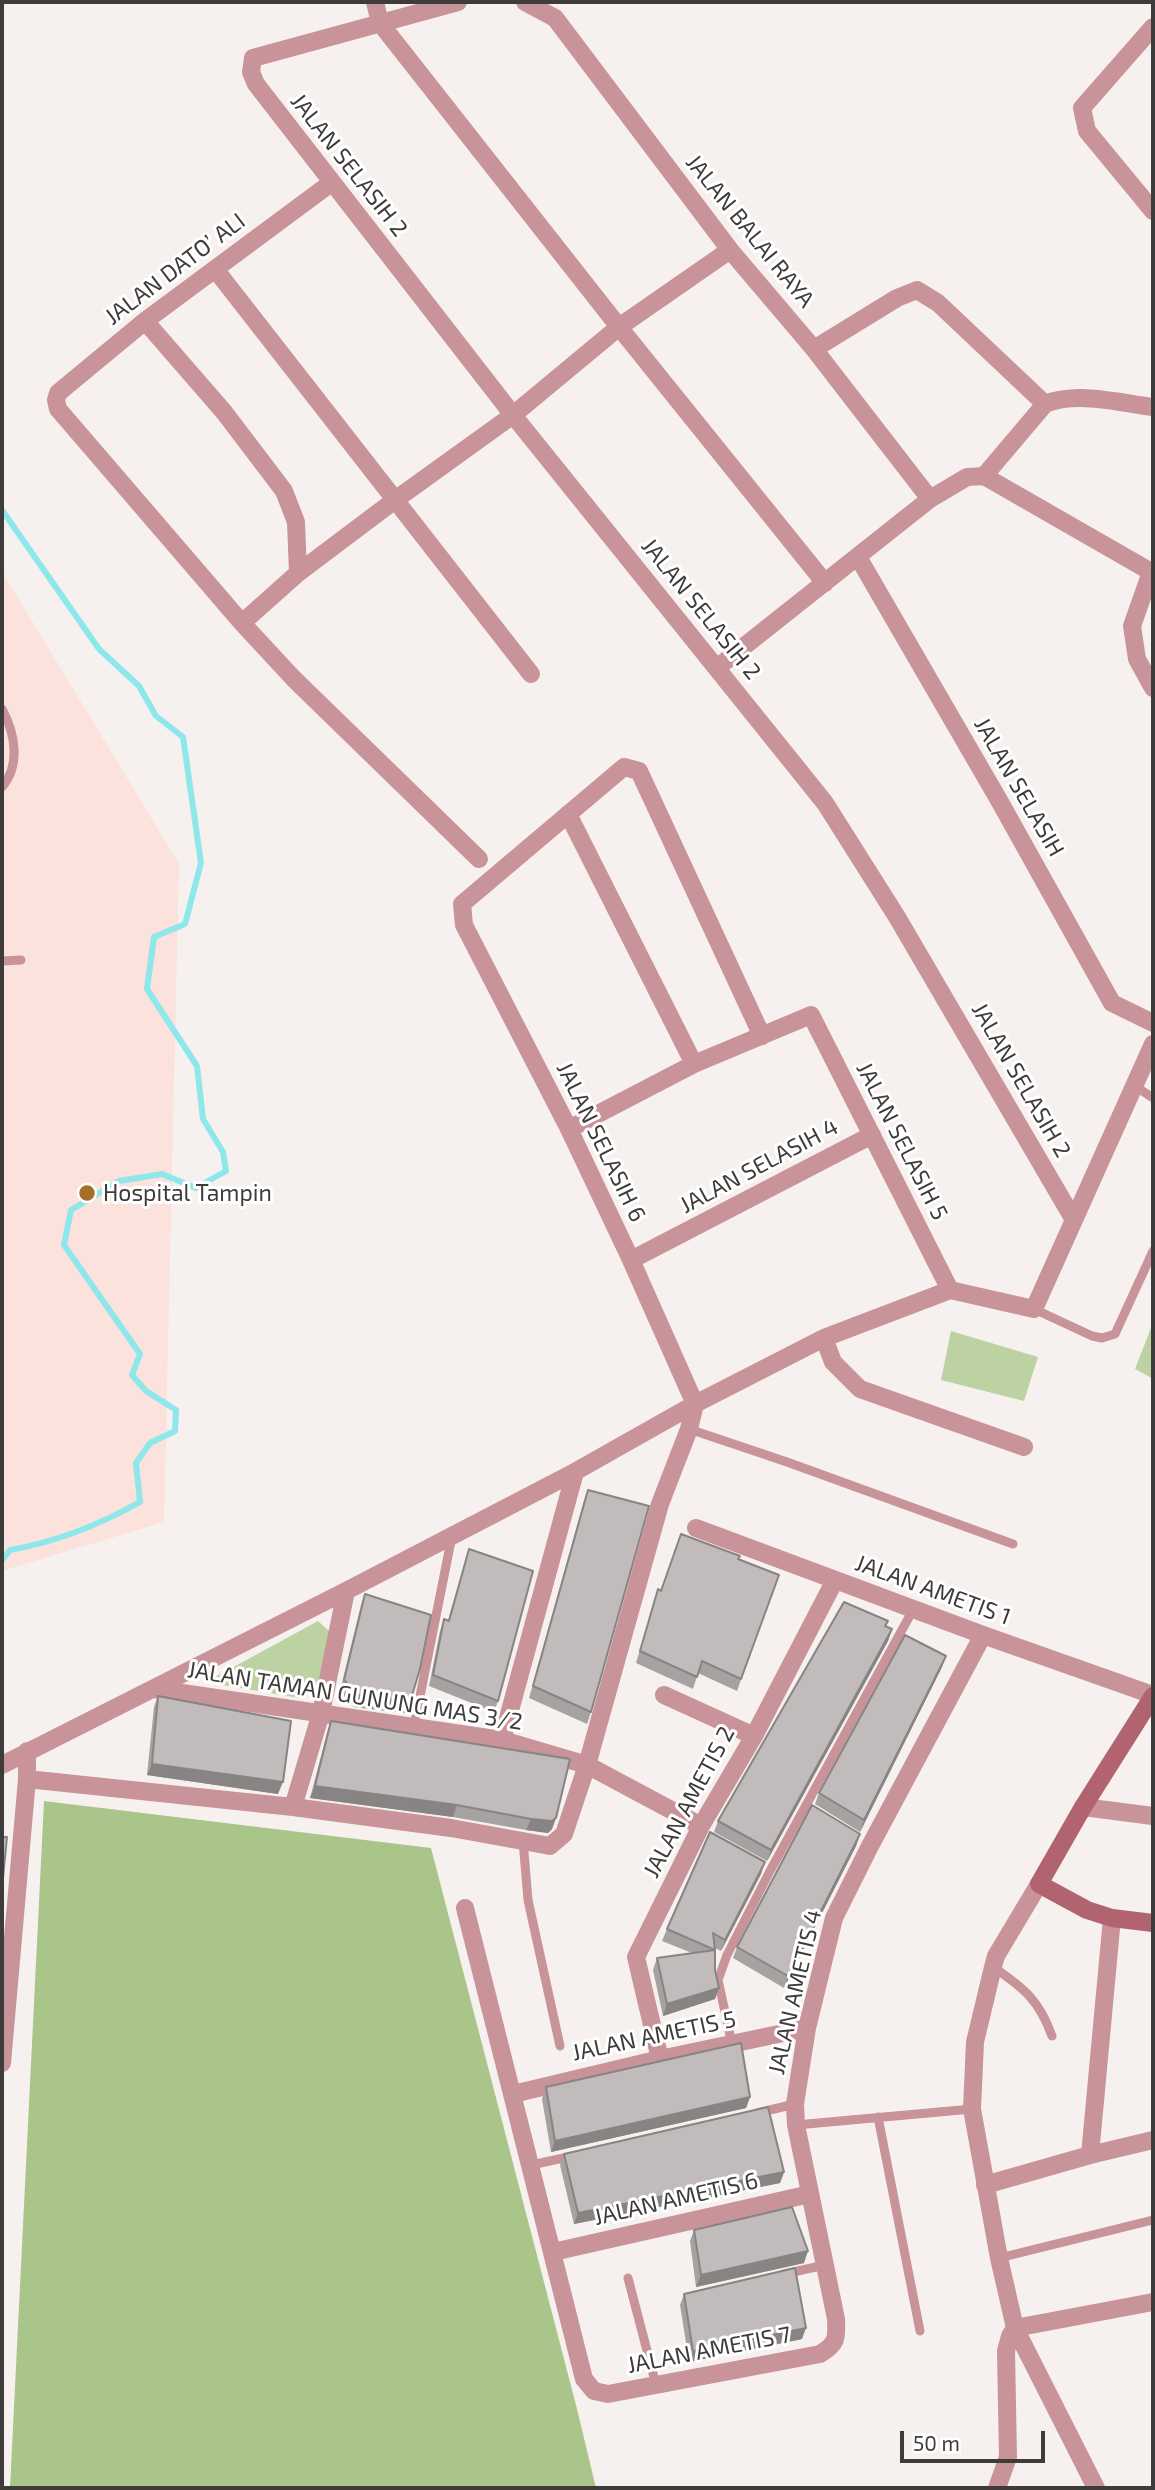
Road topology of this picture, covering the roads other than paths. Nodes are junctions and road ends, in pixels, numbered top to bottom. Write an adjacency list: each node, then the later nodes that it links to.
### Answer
1 (375, 2): 4 (street)
2 (458, 2): 4 (street)
3 (525, 2): 8 (street, JALAN BALAI RAYA)
4 (380, 23): 6 (street, JALAN SELASIH 2); 11 (street)
5 (1153, 27): 7 (street)
6 (331, 183): 9 (street, JALAN DATO’ ALI); 15 (street, JALAN SELASIH 2)
7 (1153, 211)
8 (730, 250): 11 (street); 12 (street, JALAN BALAI RAYA)
9 (215, 269): 10 (street, JALAN DATO’ ALI); 18 (street)
10 (145, 321): 20 (street); 23 (street, JALAN DATO’ ALI)
11 (619, 327): 15 (street); 22 (street)
12 (814, 349): 13 (street); 17 (street, JALAN BALAI RAYA)
13 (1045, 404): 14 (street); 16 (street)
14 (1153, 407)
15 (513, 415): 18 (street); 24 (street, JALAN SELASIH 2)
16 (984, 476): 17 (street); 21 (street)
17 (930, 499): 19 (street)
18 (395, 500): 20 (street); 25 (street)
19 (858, 557): 22 (street); 33 (street, JALAN SELASIH)
20 (298, 573): 23 (street)
21 (1152, 573): 26 (street)
22 (825, 583): 24 (street)
23 (242, 623): 30 (street)
24 (718, 667): 41 (street, JALAN SELASIH 2)
25 (531, 674)
26 (1153, 688)
27 (2, 709): 28 (lane)
28 (2, 787)
29 (568, 814): 34 (street); 36 (street); 39 (street, JALAN SELASIH 6)
30 (479, 859)
31 (20, 960): 32 (lane)
32 (2, 961)
33 (1153, 1023)
34 (762, 1036): 36 (street); 40 (street, JALAN SELASIH 5)
35 (1153, 1044): 37 (street)
36 (694, 1064): 39 (street)
37 (1135, 1086): 38 (lane); 41 (street)
38 (1153, 1098)
39 (569, 1129): 43 (street, JALAN SELASIH 6)
40 (872, 1135): 43 (street, JALAN SELASIH 4); 44 (street, JALAN SELASIH 5)
41 (1074, 1220): 45 (street)
42 (1153, 1251): 45 (lane)
43 (631, 1260): 47 (street, JALAN SELASIH 6)
44 (950, 1290): 45 (street); 46 (street)
45 (1034, 1309)
46 (824, 1338): 47 (street); 49 (street)
47 (695, 1404): 48 (street); 50 (street)
48 (688, 1429): 53 (lane); 68 (street)
49 (1024, 1447)
50 (575, 1472): 52 (street); 65 (street)
51 (696, 1528): 54 (street, JALAN AMETIS 1)
52 (452, 1536): 55 (street); 63 (lane)
53 (1013, 1544)
54 (835, 1580): 56 (street, JALAN AMETIS 1); 64 (street, JALAN AMETIS 2)
55 (346, 1591): 58 (street); 61 (street)
56 (914, 1608): 57 (street, JALAN AMETIS 1); 71 (lane)
57 (983, 1635): 60 (street, JALAN AMETIS 1); 84 (street, JALAN AMETIS 4)
58 (155, 1689): 61 (street, JALAN TAMAN GUNUNG MAS 3/2); 66 (street)
59 (664, 1695): 64 (street)
60 (1153, 1695): 62 (street)
61 (321, 1713): 63 (street, JALAN TAMAN GUNUNG MAS 3/2); 70 (street)
62 (1147, 1714): 72 (street)
63 (414, 1726): 65 (street, JALAN TAMAN GUNUNG MAS 3/2)
64 (754, 1736): 75 (street, JALAN AMETIS 2)
65 (502, 1740): 68 (street, JALAN TAMAN GUNUNG MAS 3/2)
66 (27, 1751): 67 (street); 69 (street)
67 (2, 1765)
68 (587, 1765): 75 (street, JALAN TAMAN GUNUNG MAS 3/2); 76 (street)
69 (27, 1779): 70 (street); 89 (street)
70 (293, 1807): 76 (street)
71 (806, 1807): 73 (lane); 78 (lane)
72 (1083, 1807): 74 (street); 79 (street)
73 (817, 1813)
74 (1153, 1816)
75 (703, 1832): 88 (street, JALAN AMETIS 2)
76 (523, 1841): 87 (lane)
77 (758, 1865): 78 (lane)
78 (770, 1871): 86 (lane)
79 (1039, 1884): 81 (street); 83 (street)
80 (465, 1908): 90 (street)
81 (1112, 1918): 82 (street); 98 (street)
82 (1153, 1923)
83 (993, 1968): 85 (lane); 92 (street)
84 (807, 2028): 86 (street, JALAN AMETIS 5); 91 (street, JALAN AMETIS 4)
85 (1052, 2036)
86 (732, 2044): 88 (street, JALAN AMETIS 5)
87 (560, 2046)
88 (660, 2059): 90 (street, JALAN AMETIS 5)
89 (2, 2063)
90 (513, 2094): 99 (street)
91 (795, 2104): 93 (lane); 95 (street, JALAN AMETIS 4)
92 (972, 2109): 94 (lane); 100 (street)
93 (742, 2116)
94 (878, 2117): 95 (lane); 110 (lane)
95 (796, 2125): 101 (street, JALAN AMETIS 4)
96 (1153, 2140): 98 (street)
97 (584, 2153): 99 (lane)
98 (1090, 2155): 100 (street)
99 (531, 2165): 103 (street)
100 (985, 2185): 104 (street)
101 (810, 2194): 103 (street, JALAN AMETIS 6); 105 (street, JALAN AMETIS 4)
102 (1153, 2220): 104 (lane)
103 (552, 2252): 112 (street, JALAN AMETIS 7)
104 (999, 2258): 109 (street)
105 (825, 2265): 106 (lane); 111 (street, JALAN AMETIS 4)
106 (775, 2276)
107 (628, 2278): 112 (lane)
108 (1153, 2302): 109 (street)
109 (1015, 2328): 113 (street); 114 (street)
110 (920, 2332)
111 (831, 2347): 112 (street, JALAN AMETIS 7)
112 (656, 2385)
113 (996, 2487)
114 (1096, 2488)

